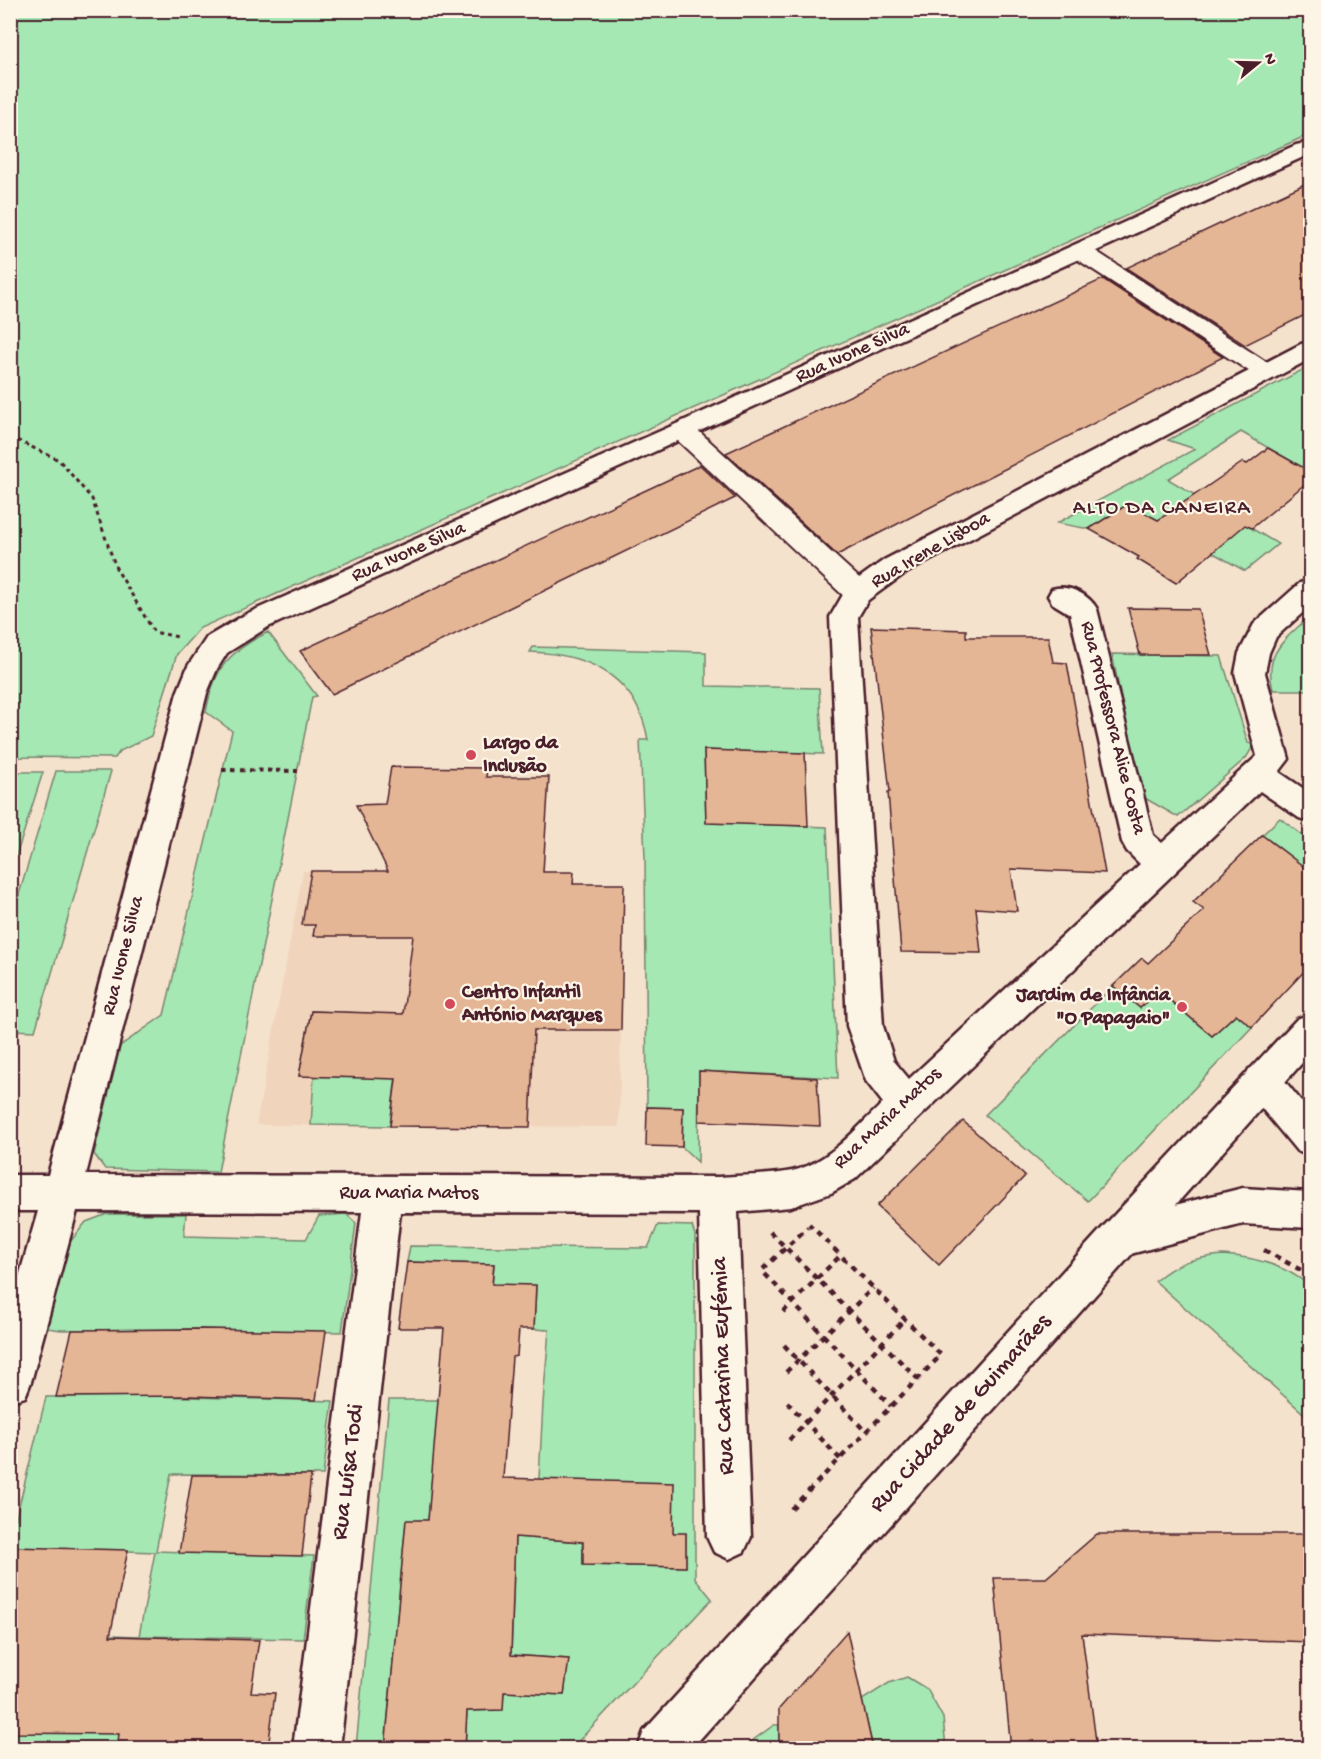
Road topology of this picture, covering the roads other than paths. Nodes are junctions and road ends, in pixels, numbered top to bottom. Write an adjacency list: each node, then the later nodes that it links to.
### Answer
1 (1307, 148): 2 (street, Rua Ivone Silva)
2 (1080, 250): 4 (street); 5 (street, Rua Ivone Silva)
3 (1311, 349): 4 (street, Rua Irene Lisboa)
4 (1266, 372): 7 (street, Rua Irene Lisboa)
5 (683, 431): 7 (street); 17 (street, Rua Ivone Silva)
6 (1311, 590): 9 (street, Rua Maria Matos)
7 (858, 593): 14 (street, Rua Irene Lisboa)
8 (1062, 596): 11 (street, Rua Professora Alice Costa)
9 (1257, 773): 10 (street); 11 (street, Rua Maria Matos)
10 (1311, 809)
11 (1161, 862): 14 (street, Rua Maria Matos)
12 (1311, 1030): 13 (street, Rua Cidade de Guimarães)
13 (1262, 1081): 15 (street); 16 (street); 22 (street, Rua Cidade de Guimarães)
14 (906, 1104): 20 (street, Rua Maria Matos)
15 (1311, 1107)
16 (1311, 1139)
17 (63, 1191): 18 (street, Rua Maria Matos); 19 (street, Rua Maria Matos); 23 (street, Rua Ivone Silva)
18 (10, 1192)
19 (383, 1194): 20 (street, Rua Maria Matos); 25 (street, Rua Luísa Todi)
20 (718, 1195): 24 (street, Rua Catarina Eufémia)
21 (1311, 1210): 22 (street)
22 (1119, 1238): 26 (street, Rua Cidade de Guimarães)
23 (10, 1382)
24 (729, 1536)
25 (316, 1749)
26 (661, 1749)

